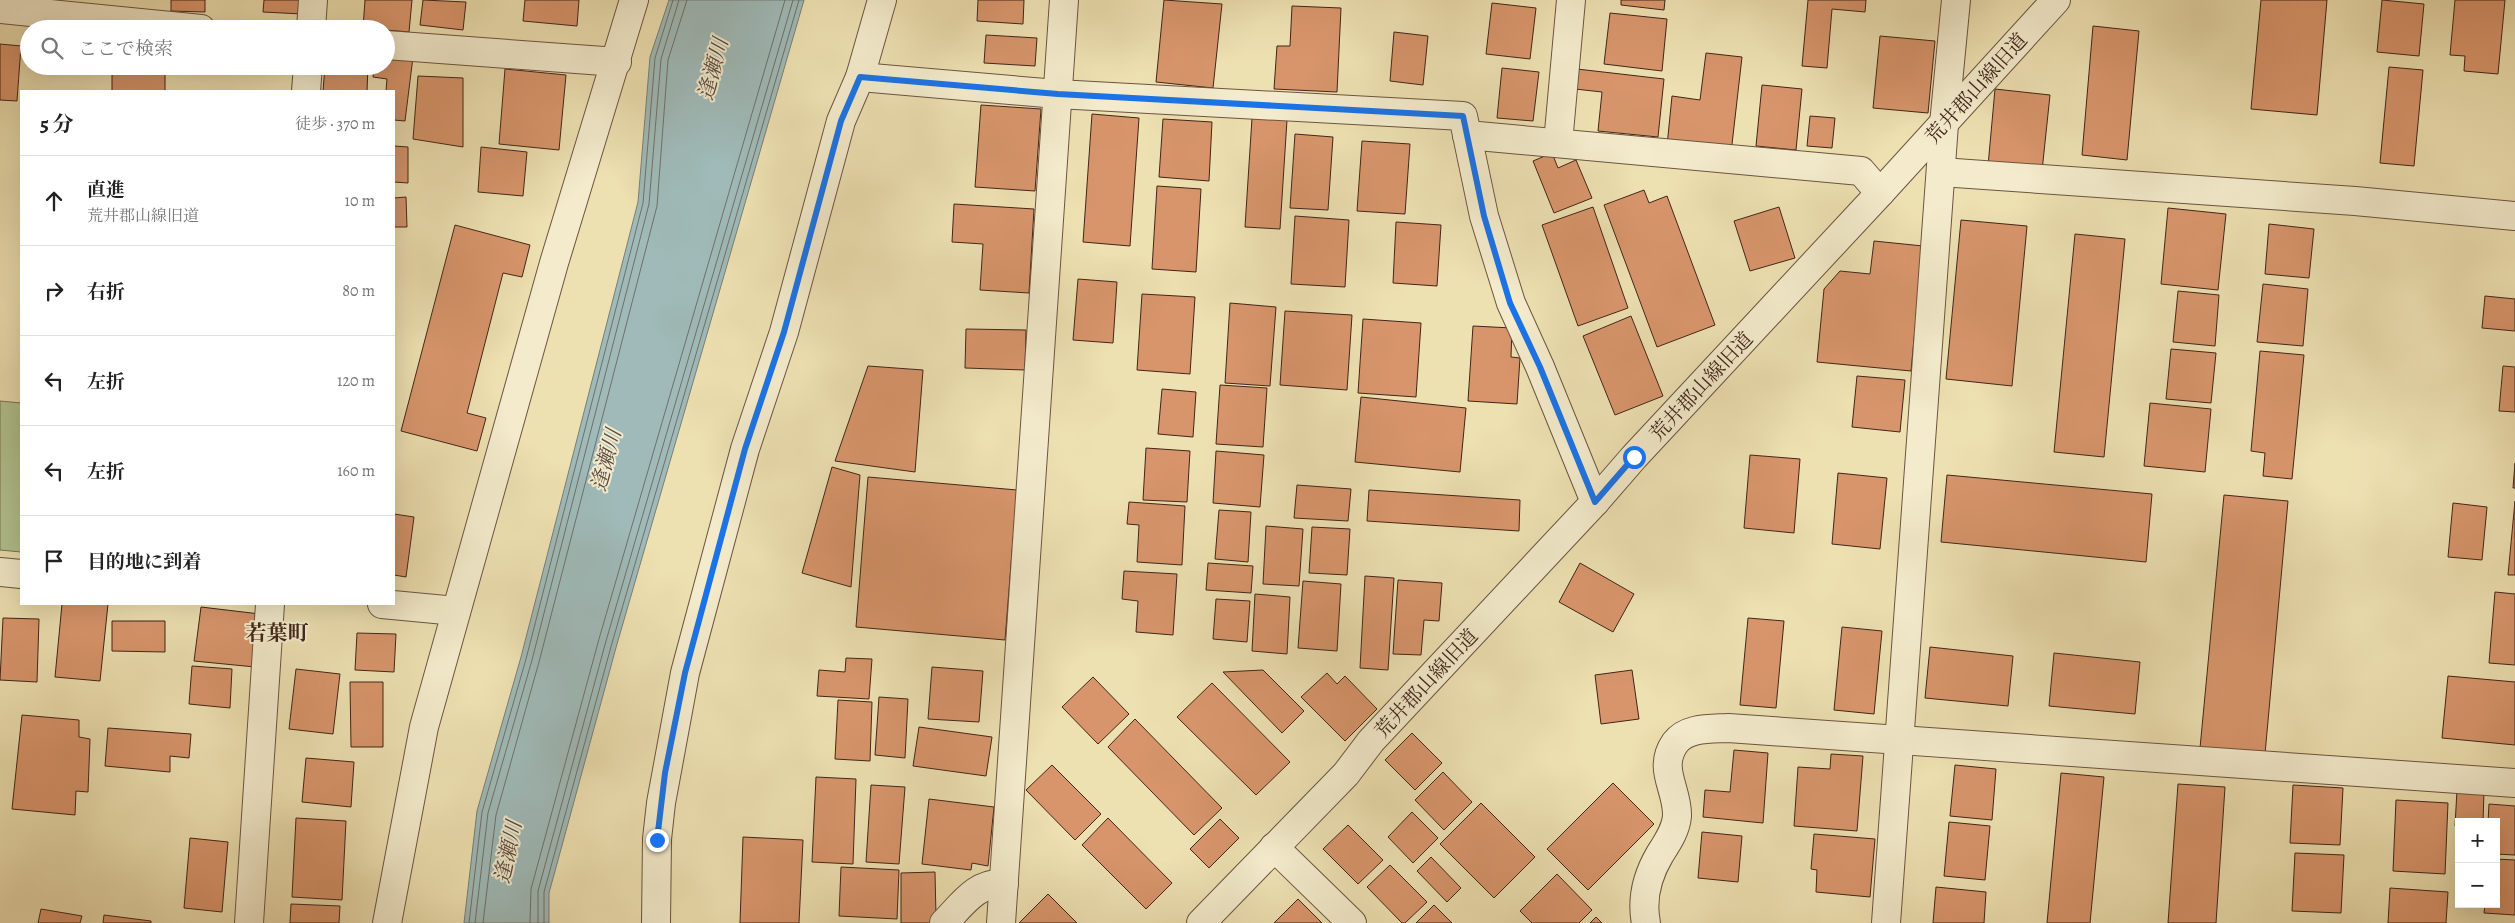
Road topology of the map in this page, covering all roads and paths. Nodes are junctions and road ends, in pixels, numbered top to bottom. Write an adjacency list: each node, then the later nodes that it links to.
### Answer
1 (313, 0): 10 (street)
2 (634, 0): 12 (street)
3 (882, 0): 14 (street)
4 (1064, 0): 16 (street)
5 (1571, 0): 19 (street)
6 (1956, 0): 17 (street)
7 (2056, 0): 17 (street, 荒井郡山線旧道)
8 (0, 9): 9 (street)
9 (111, 20)
10 (312, 20)
11 (395, 46): 12 (street)
12 (617, 62): 28 (street)
13 (307, 75): 15 (street)
14 (860, 77): 16 (street); 35 (street)
15 (306, 90)
16 (1058, 94): 18 (street); 32 (street)
17 (1944, 124): 20 (street); 21 (street, 荒井郡山線旧道)
18 (1467, 135): 19 (street); 23 (street)
19 (1558, 143): 21 (street)
20 (1941, 172): 22 (street); 29 (street)
21 (1880, 193): 23 (street, 荒井郡山線旧道)
22 (2515, 216)
23 (1595, 502): 31 (street, 荒井郡山線旧道)
24 (0, 572): 25 (street)
25 (20, 574)
26 (270, 605): 33 (street)
27 (393, 605): 28 (street)
28 (456, 611): 34 (street)
29 (1898, 741): 30 (street); 40 (street); 41 (street)
30 (2515, 783)
31 (1274, 848): 38 (street, 荒井郡山線旧道); 39 (street)
32 (1004, 884): 36 (street); 37 (street)
33 (249, 923)
34 (387, 923)
35 (656, 923)
36 (944, 923)
37 (1001, 923)
38 (1201, 923)
39 (1352, 923)
40 (1646, 923)
41 (1886, 923)

